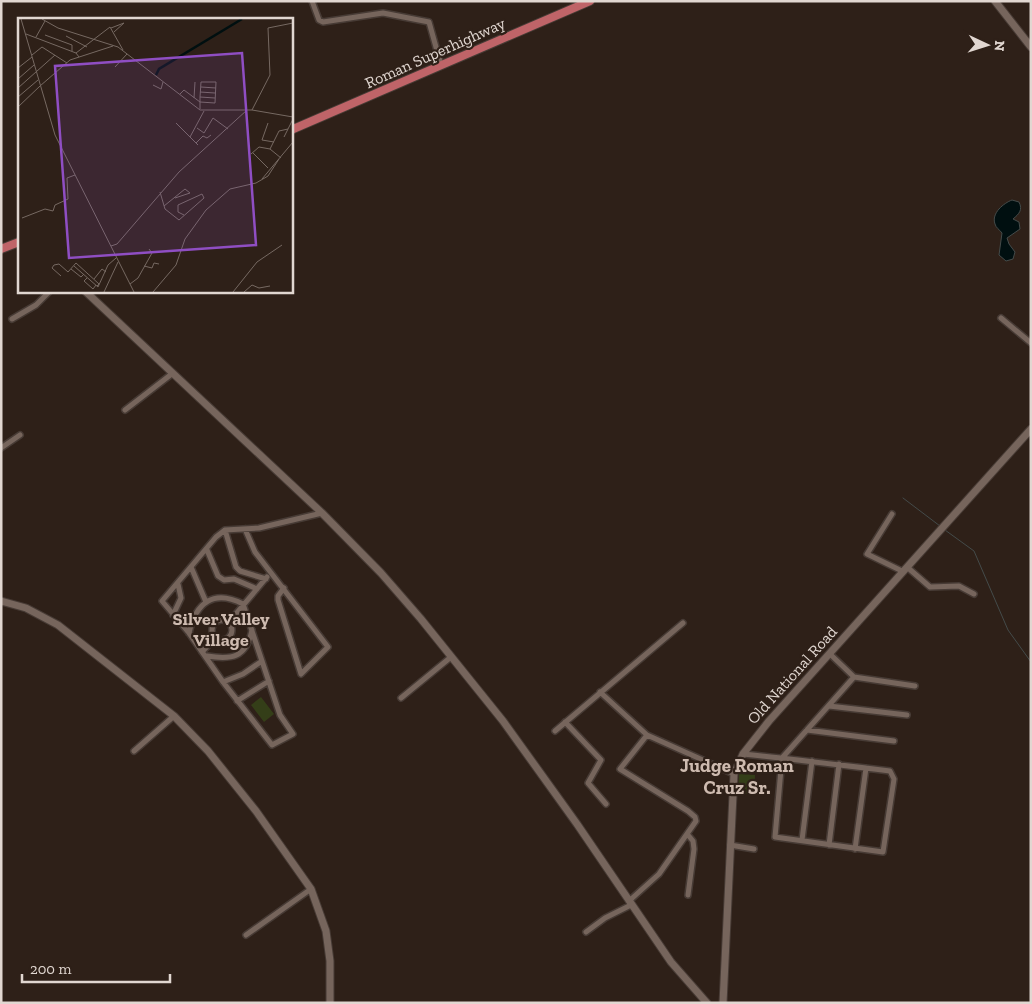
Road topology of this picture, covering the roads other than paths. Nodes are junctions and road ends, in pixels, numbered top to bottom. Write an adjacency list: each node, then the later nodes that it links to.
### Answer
1 (312, 1): 5 (street)
2 (590, 1): 5 (main road, Roman Superhighway)
3 (995, 1): 4 (street)
4 (1031, 47)
5 (441, 65): 6 (main road, Roman Superhighway)
6 (292, 130)
7 (18, 242): 8 (main road)
8 (1, 249)
9 (49, 292): 12 (street)
10 (86, 292): 14 (street)
11 (1001, 318): 13 (street)
12 (12, 319)
13 (1031, 343)
14 (173, 373): 15 (street); 19 (street)
15 (125, 410)
16 (1031, 429): 25 (street, Old National Road)
17 (20, 435): 18 (street)
18 (1, 448)
19 (322, 513): 21 (street); 43 (street)
20 (892, 514): 25 (street)
21 (245, 529): 22 (street); 26 (street)
22 (225, 530): 23 (street); 27 (street)
23 (207, 550): 24 (street); 30 (street)
24 (192, 567): 28 (street); 33 (street)
25 (904, 569): 31 (street); 42 (street, Old National Road)
26 (271, 572): 27 (street); 29 (street)
27 (266, 579): 30 (street)
28 (178, 584): 35 (street); 35 (street)
29 (284, 588): 29 (street)
30 (257, 589): 34 (street)
31 (974, 594)
32 (1, 601): 54 (street)
33 (206, 602): 34 (street); 39 (street)
34 (244, 604): 36 (street); 38 (street)
35 (173, 615): 39 (street)
36 (229, 622): 40 (street); 40 (street)
37 (683, 623): 49 (street)
38 (253, 629): 41 (street); 44 (street)
39 (189, 633): 41 (street)
40 (215, 638): 41 (street)
41 (204, 654): 47 (street)
42 (830, 654): 45 (street); 61 (street, Old National Road)
43 (451, 657): 50 (street); 76 (street)
44 (262, 661): 46 (street); 47 (street)
45 (854, 677): 48 (street); 52 (street)
46 (269, 680): 51 (street); 51 (street)
47 (223, 682): 51 (street)
48 (915, 686)
49 (600, 692): 55 (street); 58 (street)
50 (401, 698)
51 (237, 701)
52 (829, 706): 53 (street); 56 (street)
53 (907, 714)
54 (174, 716): 60 (street); 74 (street)
55 (565, 722): 57 (street); 67 (street)
56 (807, 730): 59 (street); 62 (street)
57 (555, 731)
58 (647, 734): 66 (street); 68 (street)
59 (894, 741)
60 (134, 751)
61 (743, 754): 62 (street); 66 (street, Old National Road)
62 (782, 758): 63 (street); 69 (street)
63 (812, 761): 64 (street); 69 (street)
64 (839, 764): 65 (street); 71 (street)
65 (866, 768): 73 (street); 73 (street)
66 (734, 774): 70 (street, Old National Road)
67 (606, 804)
68 (688, 835): 75 (street); 76 (street)
69 (802, 840): 71 (street)
70 (730, 845): 72 (street); 81 (street, Old National Road)
71 (829, 845): 73 (street)
72 (754, 849)
73 (855, 849)
74 (311, 889): 78 (street); 79 (street)
75 (688, 895)
76 (630, 903): 77 (street); 80 (street)
77 (586, 932)
78 (246, 935)
79 (330, 1003)
80 (707, 1003)
81 (723, 1003)

